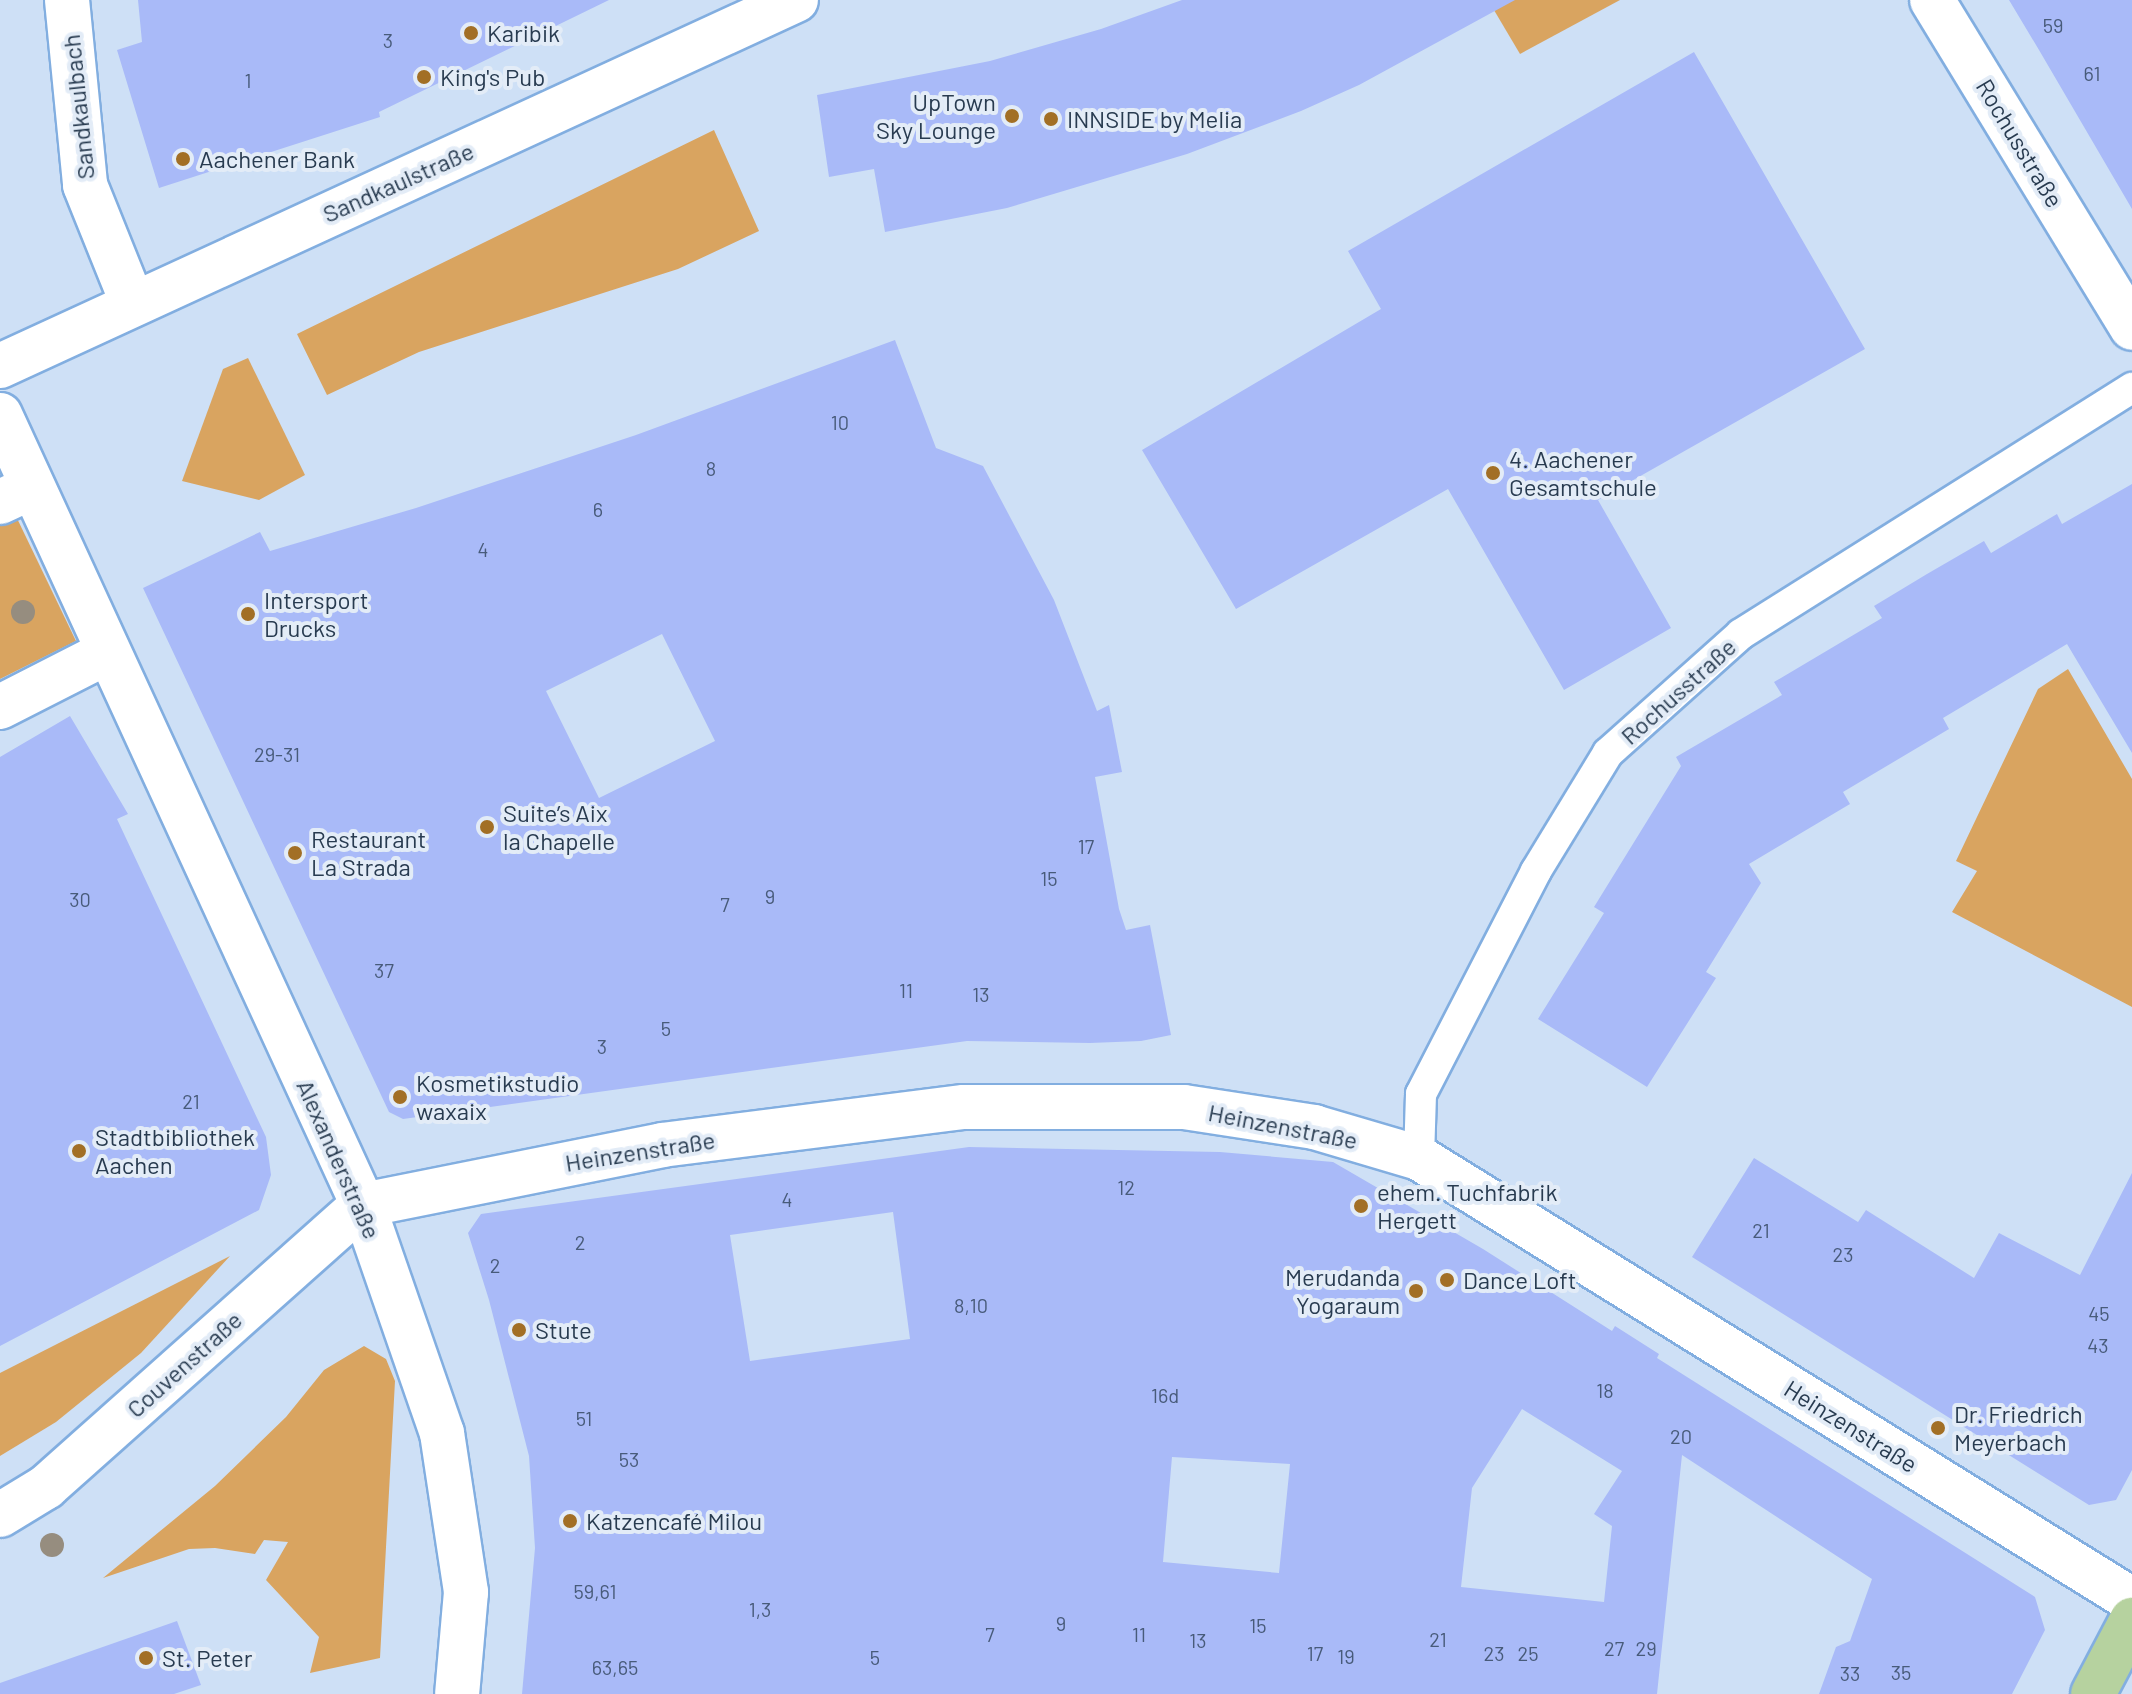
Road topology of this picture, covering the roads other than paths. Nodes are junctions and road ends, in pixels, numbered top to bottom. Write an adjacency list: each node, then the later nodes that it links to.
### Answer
1 (67, 0): 4 (street, Sandkaulbach)
2 (796, 0): 4 (street, Sandkaulstraße)
3 (1932, 0): 5 (street, Rochusstraße)
4 (132, 302): 6 (street, Sandkaulstraße)
5 (2132, 328)
6 (0, 366)
7 (2132, 388): 12 (lane, Rochusstraße)
8 (0, 415): 9 (street, Alexanderstraße)
9 (16, 494): 10 (street, Alexanderstraße)
10 (106, 653): 11 (street); 13 (street, Alexanderstraße)
11 (0, 707)
12 (1419, 1158): 13 (street, Heinzenstraße); 15 (street, Heinzenstraße)
13 (363, 1205): 14 (street, Couvenstraße); 17 (street, Alexanderstraße)
14 (0, 1515)
15 (2132, 1600)
16 (2132, 1620): 18 (main road)
17 (457, 1694)
18 (2093, 1694)

